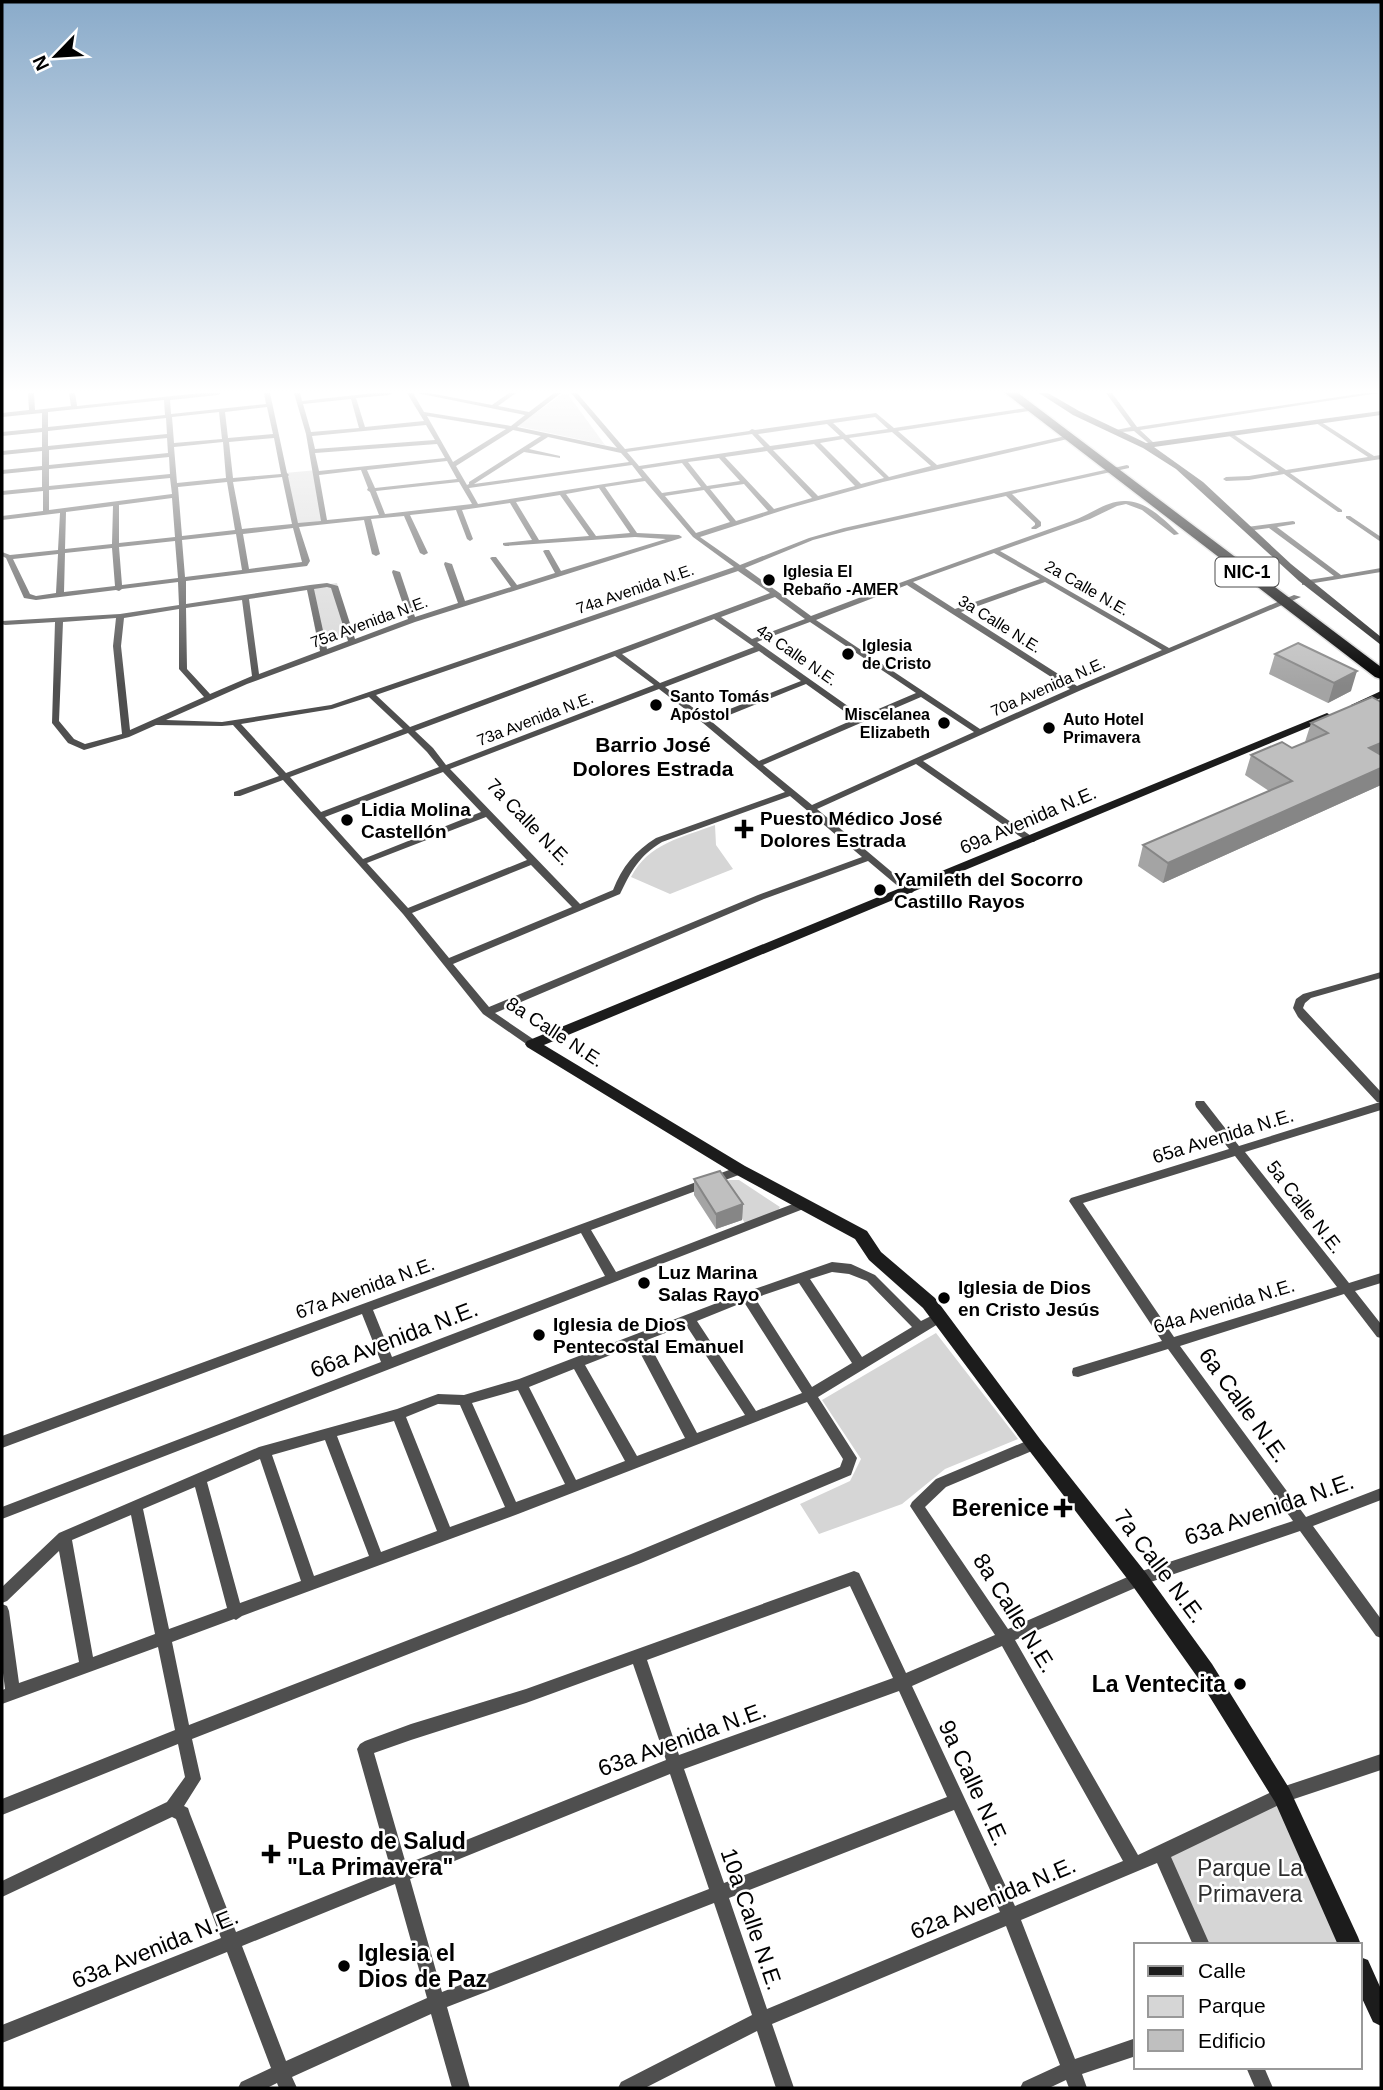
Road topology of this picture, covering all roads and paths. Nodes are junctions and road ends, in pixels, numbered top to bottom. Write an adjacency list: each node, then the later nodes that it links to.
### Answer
1 (24, 491): 22 (street)
2 (46, 491): 32 (street)
3 (175, 491): 25 (street)
4 (232, 491): 47 (street)
5 (289, 491): 43 (street)
6 (319, 491): 40 (street)
7 (371, 491): 36 (street)
8 (468, 491): 29 (street)
9 (572, 491): 21 (street)
10 (604, 491): 49 (street)
11 (655, 491): 24 (street)
12 (688, 491): 24 (street)
13 (707, 491): 41 (street)
14 (754, 491): 33 (street)
15 (809, 491): 26 (street)
16 (841, 491): 26 (street)
17 (1018, 491): 23 (street, 74a Avenida N.E.)
18 (1149, 491): 82 (highway, NIC-1)
19 (1207, 491): 46 (street)
20 (1310, 491): 34 (street)
21 (562, 492): 27 (street); 51 (street)
22 (2, 493)
23 (1007, 493): 45 (street); 66 (street, 74a Avenida N.E.)
24 (659, 495): 52 (street)
25 (175, 496): 28 (street); 50 (street)
26 (815, 497): 33 (street)
27 (512, 501): 29 (street); 56 (street)
28 (116, 503): 31 (street); 57 (street)
29 (476, 506): 30 (street)
30 (458, 508): 35 (street); 54 (street)
31 (63, 510): 32 (street); 59 (street)
32 (46, 511): 39 (street)
33 (772, 511): 41 (street)
34 (1340, 511)
35 (406, 513): 36 (street); 62 (street)
36 (383, 516): 37 (street)
37 (367, 517): 40 (street); 63 (street)
38 (1348, 517): 55 (street)
39 (2, 518)
40 (324, 521): 43 (street)
41 (734, 523): 52 (street)
42 (1293, 523): 44 (street)
43 (295, 524): 47 (street); 71 (street)
44 (1271, 526): 46 (street); 74 (street)
45 (1034, 528)
46 (1247, 529): 82 (street)
47 (238, 530): 50 (street); 71 (street)
48 (1176, 534): 61 (street, 73a Avenida N.E.)
49 (635, 535): 51 (street); 53 (street)
50 (180, 537): 57 (street); 76 (street)
51 (593, 537): 56 (street)
52 (697, 537): 53 (street); 65 (street)
53 (678, 538): 73 (street, 75a Avenida N.E.)
54 (470, 539)
55 (1381, 540)
56 (537, 542): 58 (street)
57 (115, 544): 59 (street); 80 (street)
58 (505, 544)
59 (62, 550): 64 (street); 83 (street)
60 (547, 551): 73 (street)
61 (994, 551): 75 (street, 2a Calle N.E.); 77 (street, 73a Avenida N.E.)
62 (424, 552)
63 (376, 554)
64 (5, 555): 83 (street)
65 (723, 557): 66 (street); 69 (street)
66 (764, 557): 69 (street, 74a Avenida N.E.)
67 (494, 558): 79 (street)
68 (448, 564): 86 (street)
69 (739, 568): 81 (street); 106 (street, 74a Avenida N.E.)
70 (1381, 570): 74 (street, 70a Avenida N.E.)
71 (246, 571): 76 (street)
72 (396, 572): 92 (street)
73 (559, 575): 79 (street, 75a Avenida N.E.)
74 (1340, 577): 82 (street, 70a Avenida N.E.)
75 (1045, 580): 87 (street); 97 (street, 2a Calle N.E.)
76 (182, 582): 80 (street); 85 (street)
77 (908, 582): 87 (street, 3a Calle N.E.); 90 (street, 73a Avenida N.E.)
78 (310, 587): 84 (street); 95 (street); 98 (street)
79 (515, 587): 86 (street, 75a Avenida N.E.)
80 (120, 589): 83 (street)
81 (775, 594): 89 (street); 90 (street)
82 (1296, 594): 94 (street); 97 (street, 70a Avenida N.E.); 100 (highway, NIC-1); 101 (highway, NIC-1)
83 (60, 595)
84 (245, 596): 85 (street); 102 (street)
85 (183, 602): 88 (street); 109 (street)
86 (462, 604): 92 (street, 75a Avenida N.E.)
87 (954, 611): 105 (street, 3a Calle N.E.)
88 (120, 616): 91 (street); 116 (street)
89 (716, 617): 96 (street, 4a Calle N.E.); 99 (street)
90 (808, 618): 96 (street, 73a Avenida N.E.); 107 (street)
91 (59, 620): 93 (street); 116 (street, 75a Avenida N.E.)
92 (412, 620): 95 (street, 75a Avenida N.E.)
93 (5, 623)
94 (1379, 637)
95 (352, 642): 98 (street, 75a Avenida N.E.)
96 (755, 645): 103 (street, 4a Calle N.E.); 104 (street, 73a Avenida N.E.)
97 (1167, 650): 105 (street, 70a Avenida N.E.)
98 (324, 652): 102 (street, 75a Avenida N.E.)
99 (617, 654): 104 (street); 114 (street)
100 (1381, 659)
101 (1381, 674)
102 (256, 678): 109 (street, 75a Avenida N.E.)
103 (807, 681): 110 (street, 4a Calle N.E.); 111 (street)
104 (659, 686): 111 (street); 119 (street, 73a Avenida N.E.)
105 (1076, 689): 115 (street, 70a Avenida N.E.)
106 (371, 694): 113 (street, 74a Avenida N.E.); 114 (street)
107 (921, 694): 110 (street); 115 (street)
108 (1381, 694): 126 (street, 69a Avenida N.E.)
109 (208, 696): 112 (street, 75a Avenida N.E.)
110 (860, 719): 118 (street)
111 (706, 721): 118 (street)
112 (152, 722): 113 (street, 74a Avenida N.E.); 116 (street, 75a Avenida N.E.)
113 (235, 722): 120 (street, 8a Calle N.E.)
114 (409, 729): 119 (street); 120 (street)
115 (978, 732): 117 (street, 70a Avenida N.E.)
116 (126, 735)
117 (918, 761): 123 (street, 70a Avenida N.E.); 126 (street)
118 (758, 764): 121 (street)
119 (444, 768): 124 (street, 7a Calle N.E.); 125 (street, 73a Avenida N.E.)
120 (283, 776): 122 (street); 125 (street, 8a Calle N.E.)
121 (791, 793): 123 (street); 131 (street)
122 (237, 794)
123 (812, 808): 127 (street)
124 (486, 813): 128 (street, 7a Calle N.E.); 129 (street)
125 (320, 816): 129 (street, 8a Calle N.E.)
126 (1031, 840): 130 (street, 69a Avenida N.E.)
127 (870, 858): 130 (street); 135 (street)
128 (532, 861): 131 (street, 7a Calle N.E.); 132 (street)
129 (363, 862): 132 (street, 8a Calle N.E.)
130 (909, 891): 136 (street, 69a Avenida N.E.)
131 (579, 909): 133 (street)
132 (406, 912): 133 (street, 8a Calle N.E.)
133 (446, 963): 135 (street, 8a Calle N.E.)
134 (1381, 975): 137 (street)
135 (487, 1012): 136 (street, 8a Calle N.E.)
136 (533, 1044): 141 (street, 8a Calle N.E.)
137 (1381, 1099)
138 (1200, 1104): 140 (street, 5a Calle N.E.)
139 (1381, 1105): 140 (street, 65a Avenida N.E.)
140 (1236, 1149): 142 (street, 65a Avenida N.E.); 149 (street, 5a Calle N.E.)
141 (740, 1170): 143 (street, 8a Calle N.E.); 144 (street, 67a Avenida N.E.)
142 (1075, 1201): 157 (street, 6a Calle N.E.)
143 (802, 1205): 145 (street, 8a Calle N.E.); 147 (street, 66a Avenida N.E.)
144 (583, 1228): 147 (street); 151 (street, 67a Avenida N.E.)
145 (861, 1235): 152 (street, 7a Calle N.E.)
146 (802, 1277): 150 (street); 154 (street); 160 (street)
147 (613, 1278): 159 (street, 66a Avenida N.E.)
148 (1381, 1278): 149 (street, 64a Avenida N.E.)
149 (1346, 1290): 155 (street, 5a Calle N.E.); 157 (street, 64a Avenida N.E.)
150 (747, 1296): 153 (street); 163 (street)
151 (366, 1308): 159 (street); 169 (street, 67a Avenida N.E.)
152 (939, 1317): 154 (street); 170 (street, 7a Calle N.E.)
153 (690, 1320): 156 (street); 166 (street)
154 (920, 1328): 160 (street)
155 (1381, 1332)
156 (639, 1338): 158 (street); 168 (street)
157 (1170, 1342): 161 (street, 64a Avenida N.E.); 179 (street, 6a Calle N.E.)
158 (577, 1362): 162 (street); 172 (street)
159 (387, 1364): 178 (street, 66a Avenida N.E.)
160 (860, 1365): 163 (street)
161 (1078, 1372)
162 (521, 1384): 164 (street); 174 (street)
163 (809, 1396): 166 (street); 195 (street)
164 (464, 1400): 165 (street); 177 (street)
165 (398, 1414): 167 (street); 180 (street)
166 (753, 1417): 168 (street)
167 (329, 1432): 171 (street); 182 (street)
168 (693, 1439): 172 (street)
169 (2, 1442)
170 (1034, 1444): 183 (street, 7a Calle N.E.); 189 (street, 8a Calle N.E.)
171 (264, 1451): 173 (street); 184 (street)
172 (634, 1464): 174 (street)
173 (199, 1478): 176 (street); 187 (street)
174 (573, 1487): 177 (street)
175 (1381, 1494): 179 (street, 63a Avenida N.E.)
176 (136, 1507): 181 (street); 190 (street)
177 (513, 1510): 180 (street)
178 (2, 1513)
179 (1303, 1524): 183 (street, 63a Avenida N.E.); 188 (street, 6a Calle N.E.)
180 (445, 1533): 182 (street)
181 (64, 1537): 185 (street); 192 (street)
182 (377, 1559): 184 (street)
183 (1139, 1578): 189 (street, 63a Avenida N.E.); 198 (street, 7a Calle N.E.)
184 (309, 1584): 187 (street)
185 (2, 1596)
186 (2, 1611): 194 (street)
187 (236, 1613): 190 (street)
188 (1381, 1631)
189 (1004, 1636): 193 (street, 63a Avenida N.E.); 203 (street, 8a Calle N.E.)
190 (163, 1638): 192 (street); 195 (street)
191 (638, 1657): 193 (street, 9a Calle N.E.); 197 (street, 10a Calle N.E.); 204 (street)
192 (88, 1665): 194 (street)
193 (903, 1682): 197 (street, 63a Avenida N.E.); 199 (street, 9a Calle N.E.)
194 (7, 1695)
195 (184, 1732): 200 (street); 201 (street)
196 (1381, 1762): 198 (street, 62a Avenida N.E.)
197 (675, 1764): 204 (street, 63a Avenida N.E.); 206 (street, 10a Calle N.E.)
198 (1282, 1795): 202 (street, 62a Avenida N.E.); 210 (street, 7a Calle N.E.)
199 (957, 1801): 206 (street); 207 (street, 9a Calle N.E.)
200 (2, 1807)
201 (173, 1808): 205 (street); 208 (street)
202 (1161, 1853): 203 (street, 62a Avenida N.E.); 209 (street)
203 (1134, 1864): 207 (street, 62a Avenida N.E.)
204 (399, 1873): 208 (street, 63a Avenida N.E.); 212 (street)
205 (2, 1889)
206 (720, 1894): 212 (street); 214 (street, 10a Calle N.E.)
207 (1010, 1914): 214 (street, 62a Avenida N.E.); 217 (street, 9a Calle N.E.)
208 (232, 1942): 215 (street, 63a Avenida N.E.); 219 (street)
209 (1201, 1943)
210 (1349, 1943)
211 (1362, 1972): 213 (street)
212 (436, 2003): 219 (street); 221 (street)
213 (1381, 2014)
214 (763, 2019): 222 (street, 62a Avenida N.E.); 223 (street, 10a Calle N.E.)
215 (2, 2034)
216 (1134, 2048): 217 (street)
217 (1071, 2069): 224 (street); 225 (street, 9a Calle N.E.)
218 (1256, 2069): 226 (street)
219 (285, 2080): 220 (street)
220 (247, 2088)
221 (461, 2088)
222 (627, 2088)
223 (785, 2088)
224 (1029, 2088)
225 (1078, 2088)
226 (1264, 2088)

